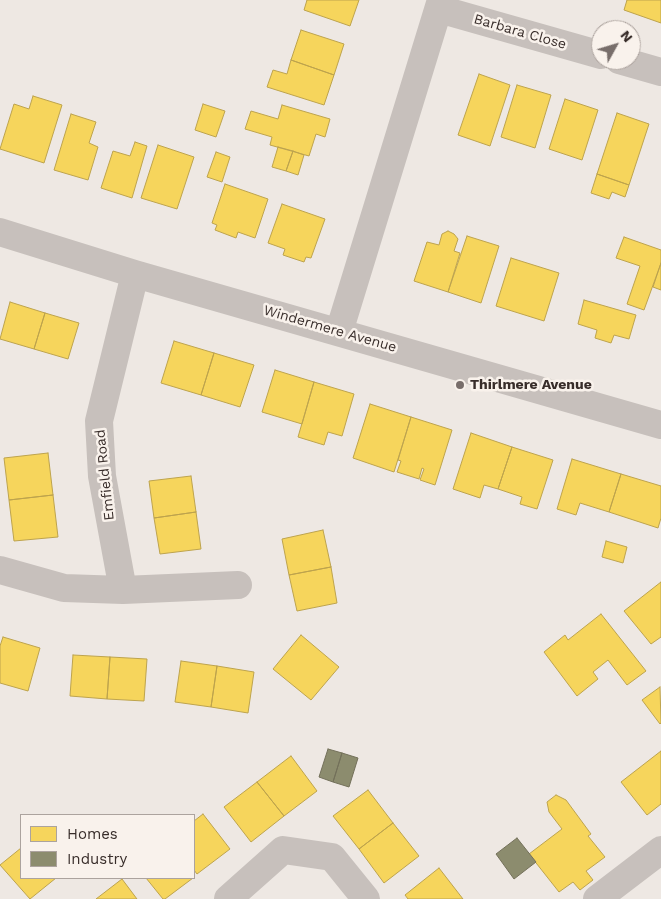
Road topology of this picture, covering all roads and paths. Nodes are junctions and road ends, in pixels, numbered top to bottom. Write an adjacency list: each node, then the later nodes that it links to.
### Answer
1 (440, 4): 2 (street, Barbara Close); 7 (street)
2 (591, 52)
3 (641, 66): 4 (street)
4 (661, 72)
5 (0, 232): 6 (street, Windermere Avenue)
6 (136, 274): 7 (street, Windermere Avenue); 11 (street, Emfield Road)
7 (339, 332): 8 (street, Windermere Avenue)
8 (661, 425)
9 (0, 570): 11 (street)
10 (238, 585): 11 (street)
11 (123, 590)
12 (661, 850): 15 (street)
13 (228, 899): 14 (street)
14 (366, 899)
15 (597, 899)

